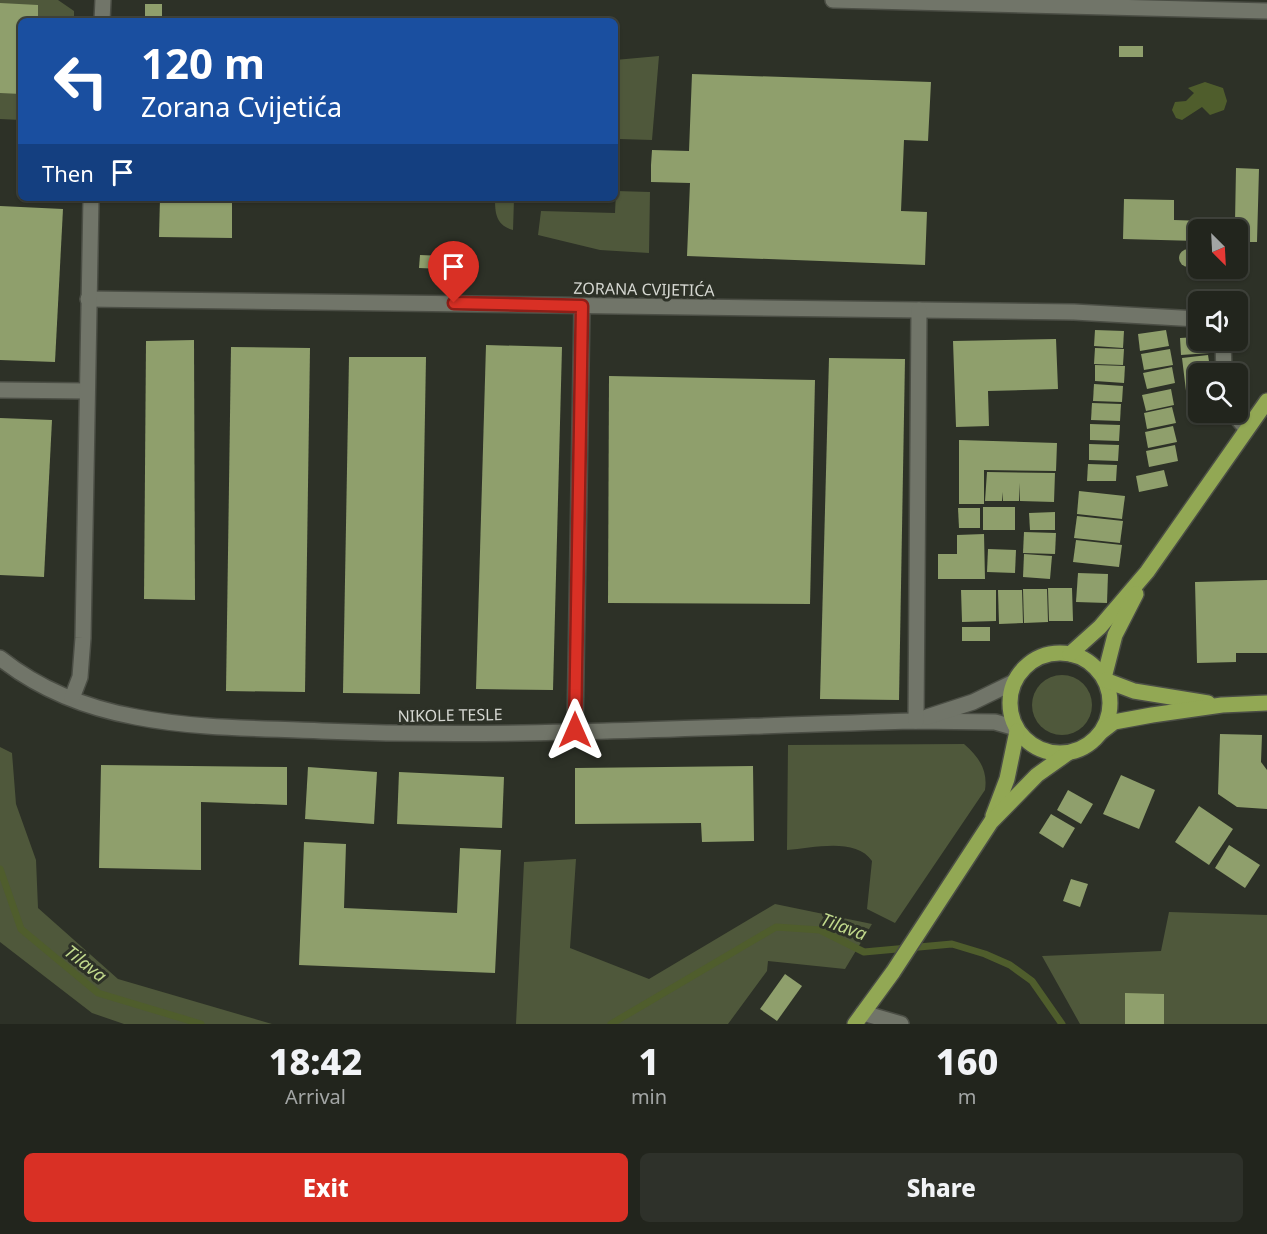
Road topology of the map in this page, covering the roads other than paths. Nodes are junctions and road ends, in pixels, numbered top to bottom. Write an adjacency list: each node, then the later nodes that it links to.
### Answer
1 (103, 0): 4 (street)
2 (833, 0): 3 (street)
3 (1267, 11)
4 (102, 18)
5 (91, 201): 6 (street)
6 (88, 299): 7 (street, ZORANA CVIJETIĆA); 11 (street)
7 (582, 306): 8 (street, ZORANA CVIJETIĆA); 24 (street)
8 (919, 310): 9 (street, ZORANA CVIJETIĆA); 23 (street)
9 (1188, 318)
10 (0, 390): 11 (street)
11 (86, 391): 20 (street)
12 (1267, 401): 14 (main road)
13 (1242, 423): 14 (street)
14 (1246, 428): 15 (main road)
15 (1147, 572): 16 (main road); 18 (main road)
16 (1070, 654): 18 (main road); 19 (main road)
17 (0, 658): 20 (street, NIKOLE TESLE)
18 (1104, 679): 22 (main road); 26 (main road)
19 (1014, 682): 23 (street, NIKOLE TESLE); 25 (main road)
20 (72, 698): 24 (street, NIKOLE TESLE)
21 (1267, 703): 22 (main road)
22 (1222, 705): 26 (main road)
23 (916, 721): 24 (street, NIKOLE TESLE); 25 (street, NIKOLE TESLE)
24 (575, 730)
25 (1016, 730): 27 (main road); 28 (main road)
26 (1101, 732): 27 (main road)
27 (1068, 753): 28 (main road)
28 (992, 822): 29 (main road)
29 (859, 1018): 30 (street)
30 (902, 1024)

